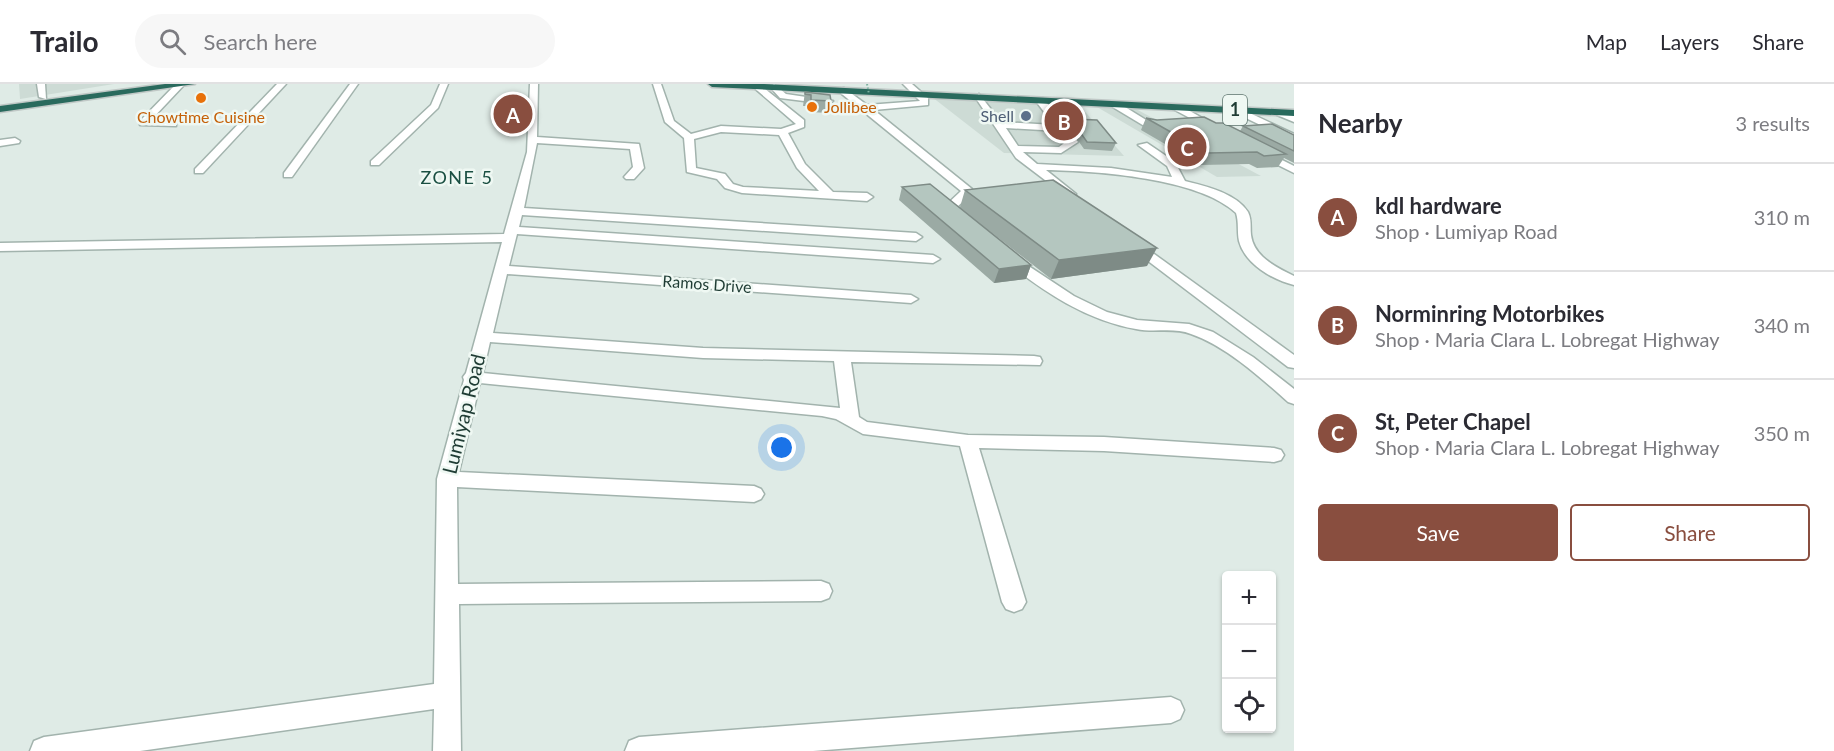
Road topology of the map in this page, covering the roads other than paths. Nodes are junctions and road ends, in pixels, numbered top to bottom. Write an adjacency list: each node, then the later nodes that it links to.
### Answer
1 (41, 84): 17 (street)
2 (140, 84): 17 (highway)
3 (181, 84): 4 (highway); 27 (highway); 32 (street)
4 (191, 84)
5 (282, 84): 51 (street)
6 (354, 84): 52 (street)
7 (444, 84): 48 (street)
8 (534, 84): 42 (street, Lumiyap Road)
9 (657, 84): 40 (street)
10 (712, 84): 11 (highway, 1)
11 (724, 84): 13 (highway, 1)
12 (819, 84): 15 (highway, 1)
13 (756, 86): 14 (highway, 1); 39 (street)
14 (774, 87): 16 (highway, 1); 20 (street)
15 (912, 89): 16 (highway, 1); 18 (highway, 1); 21 (highway, 1); 25 (street)
16 (841, 90): 25 (street)
17 (43, 97): 22 (highway)
18 (979, 97): 19 (highway, 1); 33 (street)
19 (1040, 100): 23 (highway, 1); 34 (street)
20 (830, 101)
21 (1166, 102): 24 (highway); 26 (highway, 1)
22 (0, 104)
23 (1114, 104): 24 (highway, 1); 35 (street)
24 (1176, 107): 28 (highway, 1); 38 (street)
25 (866, 108): 59 (street)
26 (1294, 108)
27 (0, 109)
28 (1236, 110): 29 (highway, 1); 37 (street)
29 (1280, 113): 30 (highway, 1); 31 (street)
30 (1294, 113)
31 (1294, 118)
32 (173, 124)
33 (998, 125): 34 (street); 47 (street)
34 (1062, 128): 47 (street)
35 (1154, 128)
36 (1252, 129): 37 (street)
37 (1276, 129): 41 (street)
38 (1225, 131)
39 (782, 132): 40 (street); 55 (street)
40 (689, 137): 55 (street)
41 (1294, 138)
42 (533, 140): 53 (street); 58 (street, Lumiyap Road)
43 (15, 141): 44 (street)
44 (0, 143)
45 (1143, 145): 54 (street)
46 (1246, 145): 50 (street)
47 (1014, 149): 49 (street)
48 (375, 163)
49 (1035, 167): 54 (street); 57 (street)
50 (1294, 170)
51 (199, 171)
52 (288, 175)
53 (630, 177)
54 (1182, 185): 67 (street)
55 (830, 195): 56 (street)
56 (867, 197)
57 (1084, 205)
58 (516, 212): 61 (street, Lumiyap Road); 62 (street)
59 (976, 230)
60 (1121, 233): 72 (street)
61 (509, 234): 64 (street); 65 (street); 66 (street, Lumiyap Road)
62 (916, 237)
63 (994, 245): 74 (street)
64 (0, 247)
65 (933, 259)
66 (503, 270): 68 (street, Ramos Drive); 69 (street, Lumiyap Road)
67 (1294, 281)
68 (911, 299)
69 (483, 337): 70 (street); 73 (street, Lumiyap Road)
70 (842, 358): 71 (street); 75 (street)
71 (1034, 362)
72 (1294, 363)
73 (471, 377): 75 (street); 78 (street, Lumiyap Road)
74 (1294, 398)
75 (850, 420): 76 (street)
76 (968, 441): 77 (street); 82 (street)
77 (1275, 455)
78 (447, 479): 79 (street); 81 (street, Lumiyap Road)
79 (754, 494)
80 (821, 591): 81 (street)
81 (447, 594): 83 (street, Lumiyap Road)
82 (1014, 602)
83 (446, 695): 85 (street); 86 (street, Lumiyap Road)
84 (1171, 710): 87 (street)
85 (44, 751)
86 (447, 751)
87 (639, 751)

